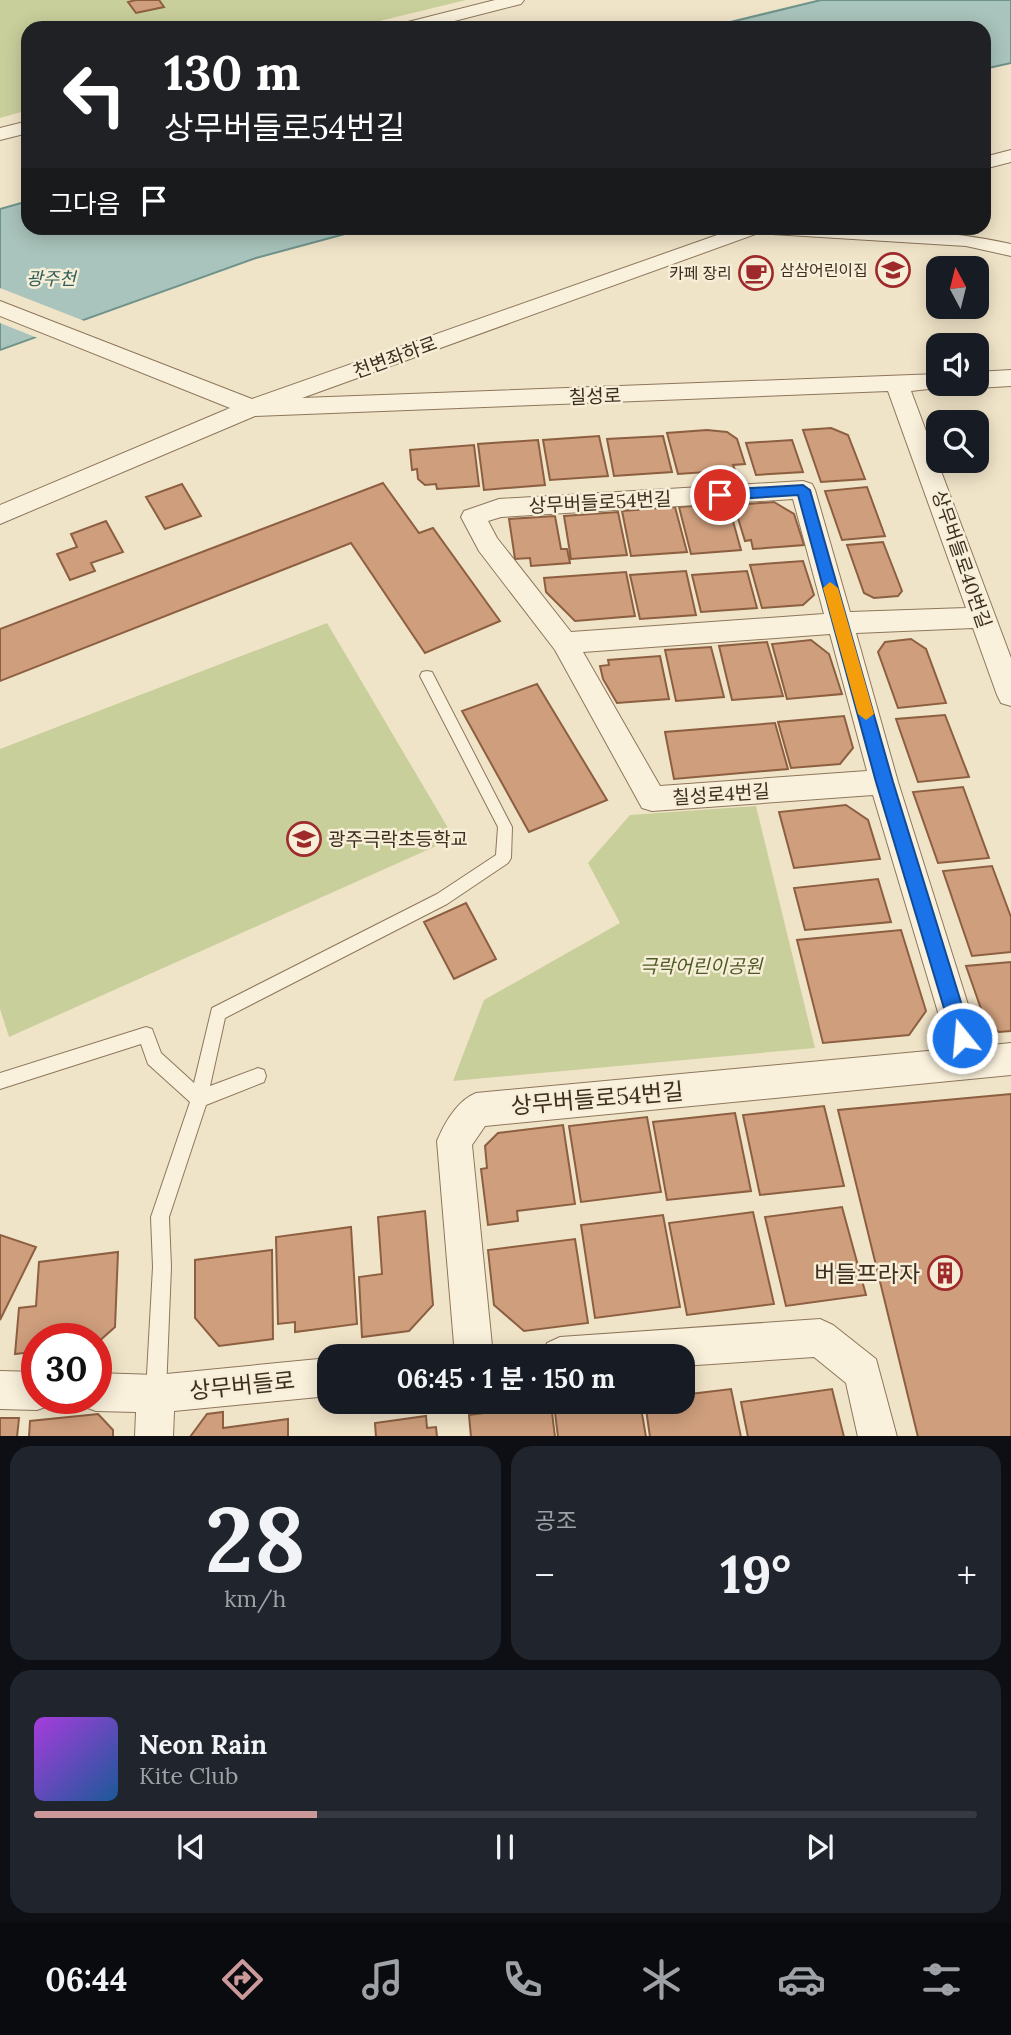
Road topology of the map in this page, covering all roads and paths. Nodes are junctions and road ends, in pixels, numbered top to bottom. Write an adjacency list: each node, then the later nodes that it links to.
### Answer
1 (514, 0): 2 (street)
2 (433, 21)
3 (21, 129): 4 (street)
4 (0, 134)
5 (1011, 156): 6 (street)
6 (991, 161)
7 (735, 235): 15 (street, 천변좌하로)
8 (885, 235): 9 (street)
9 (1011, 250)
10 (0, 308): 15 (street)
11 (1011, 378): 12 (street)
12 (989, 379)
13 (926, 383): 14 (street, 칠성로)
14 (897, 384): 15 (street, 칠성로); 20 (street, 상무버들로40번길)
15 (251, 408): 16 (street, 천변좌하로)
16 (41, 499): 17 (street, 천변좌하로); 19 (street, 천변좌하로)
17 (0, 515)
18 (473, 517): 21 (street, 상무버들로54번길); 22 (street, 칠성로4번길)
19 (0, 527)
20 (982, 617): 21 (street); 24 (street, 상무버들로40번길)
21 (840, 622): 22 (street); 25 (street, 상무버들로54번길)
22 (564, 643): 25 (street, 칠성로4번길)
23 (427, 677): 30 (lane)
24 (1011, 695)
25 (884, 782): 27 (street, 상무버들로54번길)
26 (1011, 1059): 27 (street, 상무버들로54번길)
27 (970, 1063): 31 (street, 상무버들로54번길)
28 (258, 1076): 30 (lane)
29 (0, 1081): 30 (lane)
30 (199, 1099): 37 (lane)
31 (473, 1344)
32 (695, 1347): 39 (street)
33 (317, 1378): 37 (street, 상무버들로)
34 (0, 1390): 35 (street)
35 (21, 1391)
36 (112, 1393): 37 (street, 상무버들로)
37 (156, 1394): 38 (street)
38 (154, 1436)
39 (878, 1436)

